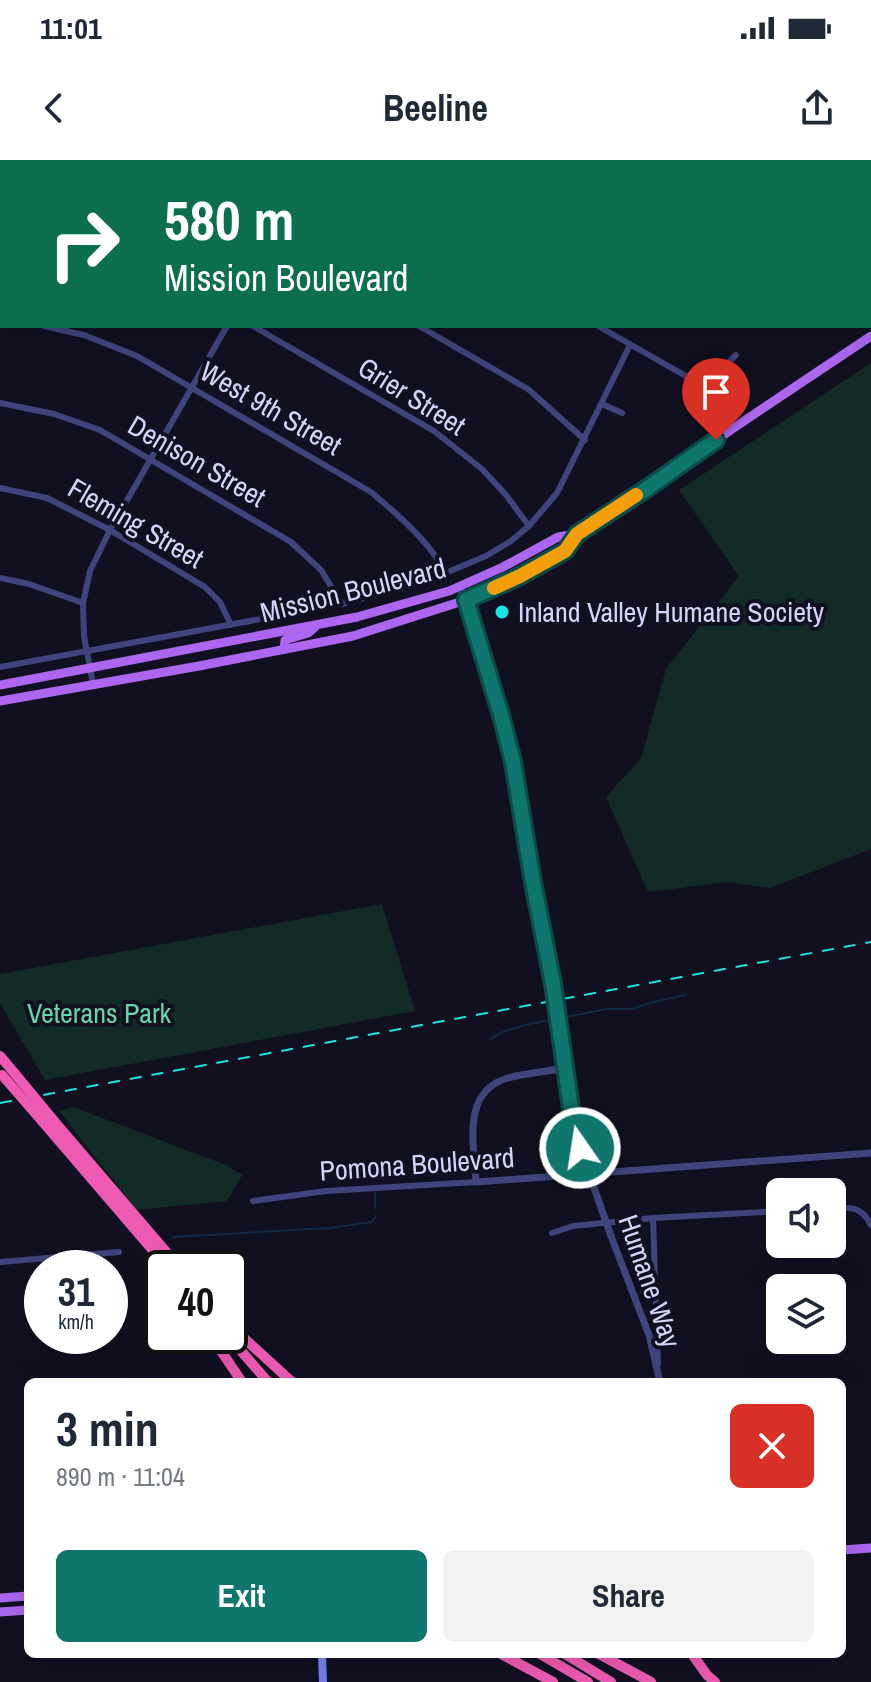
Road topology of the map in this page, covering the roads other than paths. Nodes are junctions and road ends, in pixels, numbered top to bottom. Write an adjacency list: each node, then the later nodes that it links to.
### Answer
1 (53, 328): 9 (street, West 9th Street)
2 (226, 328): 9 (street)
3 (256, 328): 18 (street, Grier Street)
4 (422, 328): 15 (street)
5 (601, 328): 7 (street)
6 (871, 336): 14 (main road)
7 (630, 345): 10 (street); 12 (street)
8 (736, 355): 10 (street)
9 (192, 387): 16 (street); 21 (street, West 9th Street)
10 (702, 388): 14 (street)
11 (0, 403): 16 (street, Denison Street)
12 (602, 404): 13 (street); 15 (street)
13 (622, 413)
14 (732, 429): 20 (main road)
15 (585, 440): 18 (street)
16 (151, 460): 19 (street); 26 (street, Denison Street)
17 (0, 488): 19 (street, Fleming Street)
18 (529, 526): 21 (street)
19 (110, 530): 25 (street); 27 (street, Fleming Street)
20 (577, 534): 23 (main road, Mission Boulevard); 24 (main road, Mission Boulevard)
21 (446, 574): 26 (street)
22 (0, 578): 25 (street)
23 (460, 587): 24 (street, Humane Way); 28 (main road, Mission Boulevard)
24 (466, 600): 29 (main road, Mission Boulevard); 37 (street, Humane Way, bridge)
25 (83, 603): 30 (street)
26 (342, 604): 27 (street)
27 (231, 625): 30 (street)
28 (318, 625): 29 (main road); 32 (main road, Mission Boulevard)
29 (284, 649): 33 (main road, Mission Boulevard)
30 (86, 651): 31 (street); 32 (street)
31 (0, 667)
32 (90, 668): 33 (street); 34 (main road, Mission Boulevard)
33 (93, 684): 35 (main road, Mission Boulevard)
34 (0, 685)
35 (0, 701)
36 (2, 1064): 40 (highway, bridge); 40 (highway, bridge)
37 (564, 1068): 39 (street); 58 (street, Humane Way, bridge)
38 (871, 1153): 39 (street, Pomona Boulevard)
39 (476, 1182): 41 (street, Pomona Boulevard)
40 (114, 1198): 47 (highway)
41 (253, 1201)
42 (846, 1207): 45 (street)
43 (766, 1212): 44 (street)
44 (653, 1218): 46 (street); 59 (street)
45 (871, 1225)
46 (552, 1233)
47 (155, 1250)
48 (24, 1260): 49 (street)
49 (0, 1262)
50 (248, 1344): 57 (highway)
51 (248, 1348): 56 (highway)
52 (223, 1354): 54 (highway)
53 (248, 1354): 55 (highway)
54 (239, 1378)
55 (265, 1378)
56 (277, 1378)
57 (287, 1378)
58 (659, 1378)
59 (659, 1378)
60 (871, 1548): 61 (main road)
61 (846, 1550)
62 (24, 1596): 63 (main road)
63 (0, 1598)
64 (24, 1610): 65 (main road)
65 (0, 1612)
66 (322, 1658): 72 (main road)
67 (508, 1658): 73 (highway)
68 (547, 1658): 74 (highway)
69 (572, 1658): 75 (highway)
70 (606, 1658): 76 (highway)
71 (695, 1658): 77 (highway)
72 (323, 1682)
73 (553, 1682)
74 (588, 1682)
75 (611, 1682)
76 (651, 1682)
77 (715, 1682)

